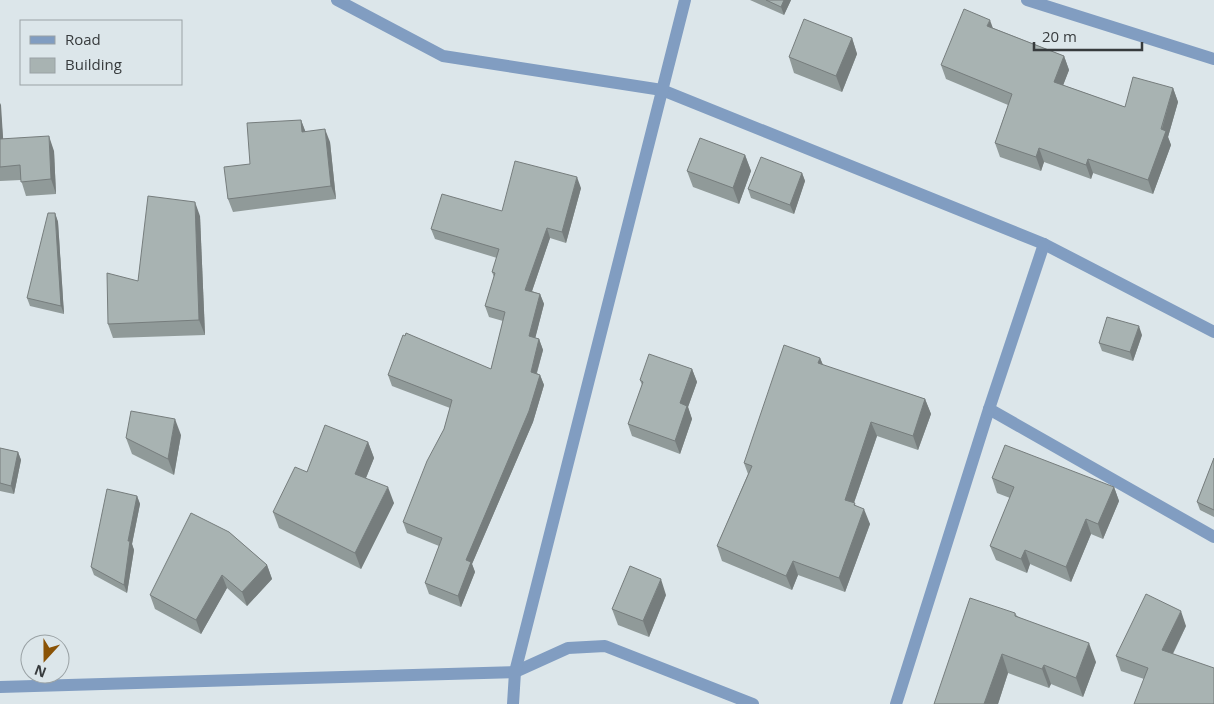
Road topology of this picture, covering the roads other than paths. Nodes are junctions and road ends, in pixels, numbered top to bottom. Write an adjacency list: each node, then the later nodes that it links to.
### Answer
1 (337, 0): 5 (street)
2 (685, 0): 5 (street)
3 (1027, 0): 4 (street)
4 (1214, 59)
5 (662, 90): 6 (street); 10 (street)
6 (1044, 244): 7 (street); 8 (street)
7 (1214, 332)
8 (989, 409): 9 (street); 14 (street)
9 (1214, 537)
10 (515, 672): 11 (street); 12 (street); 13 (street)
11 (0, 686)
12 (513, 704)
13 (753, 704)
14 (896, 704)

